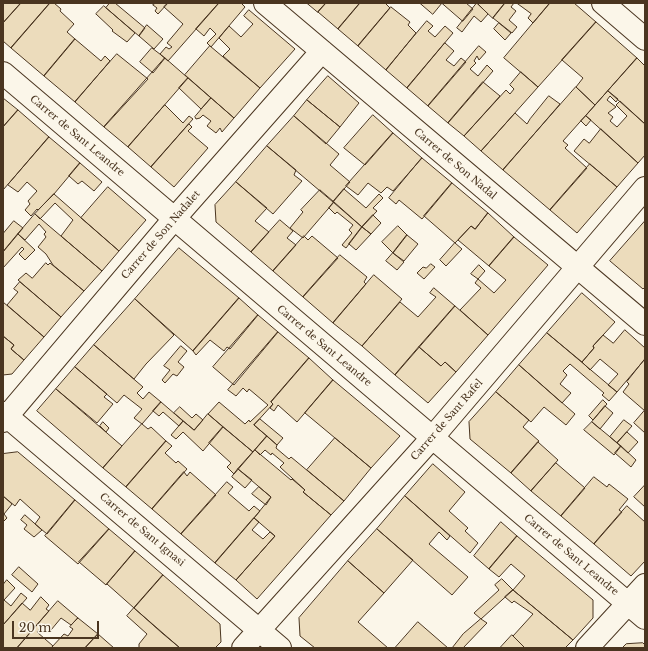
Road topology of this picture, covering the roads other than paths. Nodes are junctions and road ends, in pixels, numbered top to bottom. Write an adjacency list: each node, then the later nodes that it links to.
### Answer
1 (266, 3): 4 (street, Carrer de Son Nadal)
2 (603, 3): 3 (street)
3 (645, 39)
4 (322, 51): 7 (street, Carrer de Son Nadalet); 8 (street, Carrer de Son Nadal)
5 (3, 73): 7 (street, Carrer de Sant Leandre)
6 (645, 188): 8 (street, Carrer de Sant Rafel)
7 (174, 219): 10 (street, Carrer de Son Nadalet); 11 (street, Carrer de Sant Leandre)
8 (578, 267): 9 (street, Carrer de Son Nadal); 11 (street, Carrer de Sant Rafel)
9 (645, 324)
10 (4, 417): 15 (street, Carrer de Sant Ignasi)
11 (432, 438): 13 (street, Carrer de Sant Leandre); 15 (street, Carrer de Sant Rafel)
12 (645, 586): 13 (street)
13 (628, 604): 14 (street, Carrer de Sant Leandre); 18 (street)
14 (645, 618)
15 (259, 630): 16 (street, Carrer de Sant Rafel); 17 (street, Carrer de Sant Ignasi)
16 (243, 648)
17 (280, 648)
18 (587, 648)

